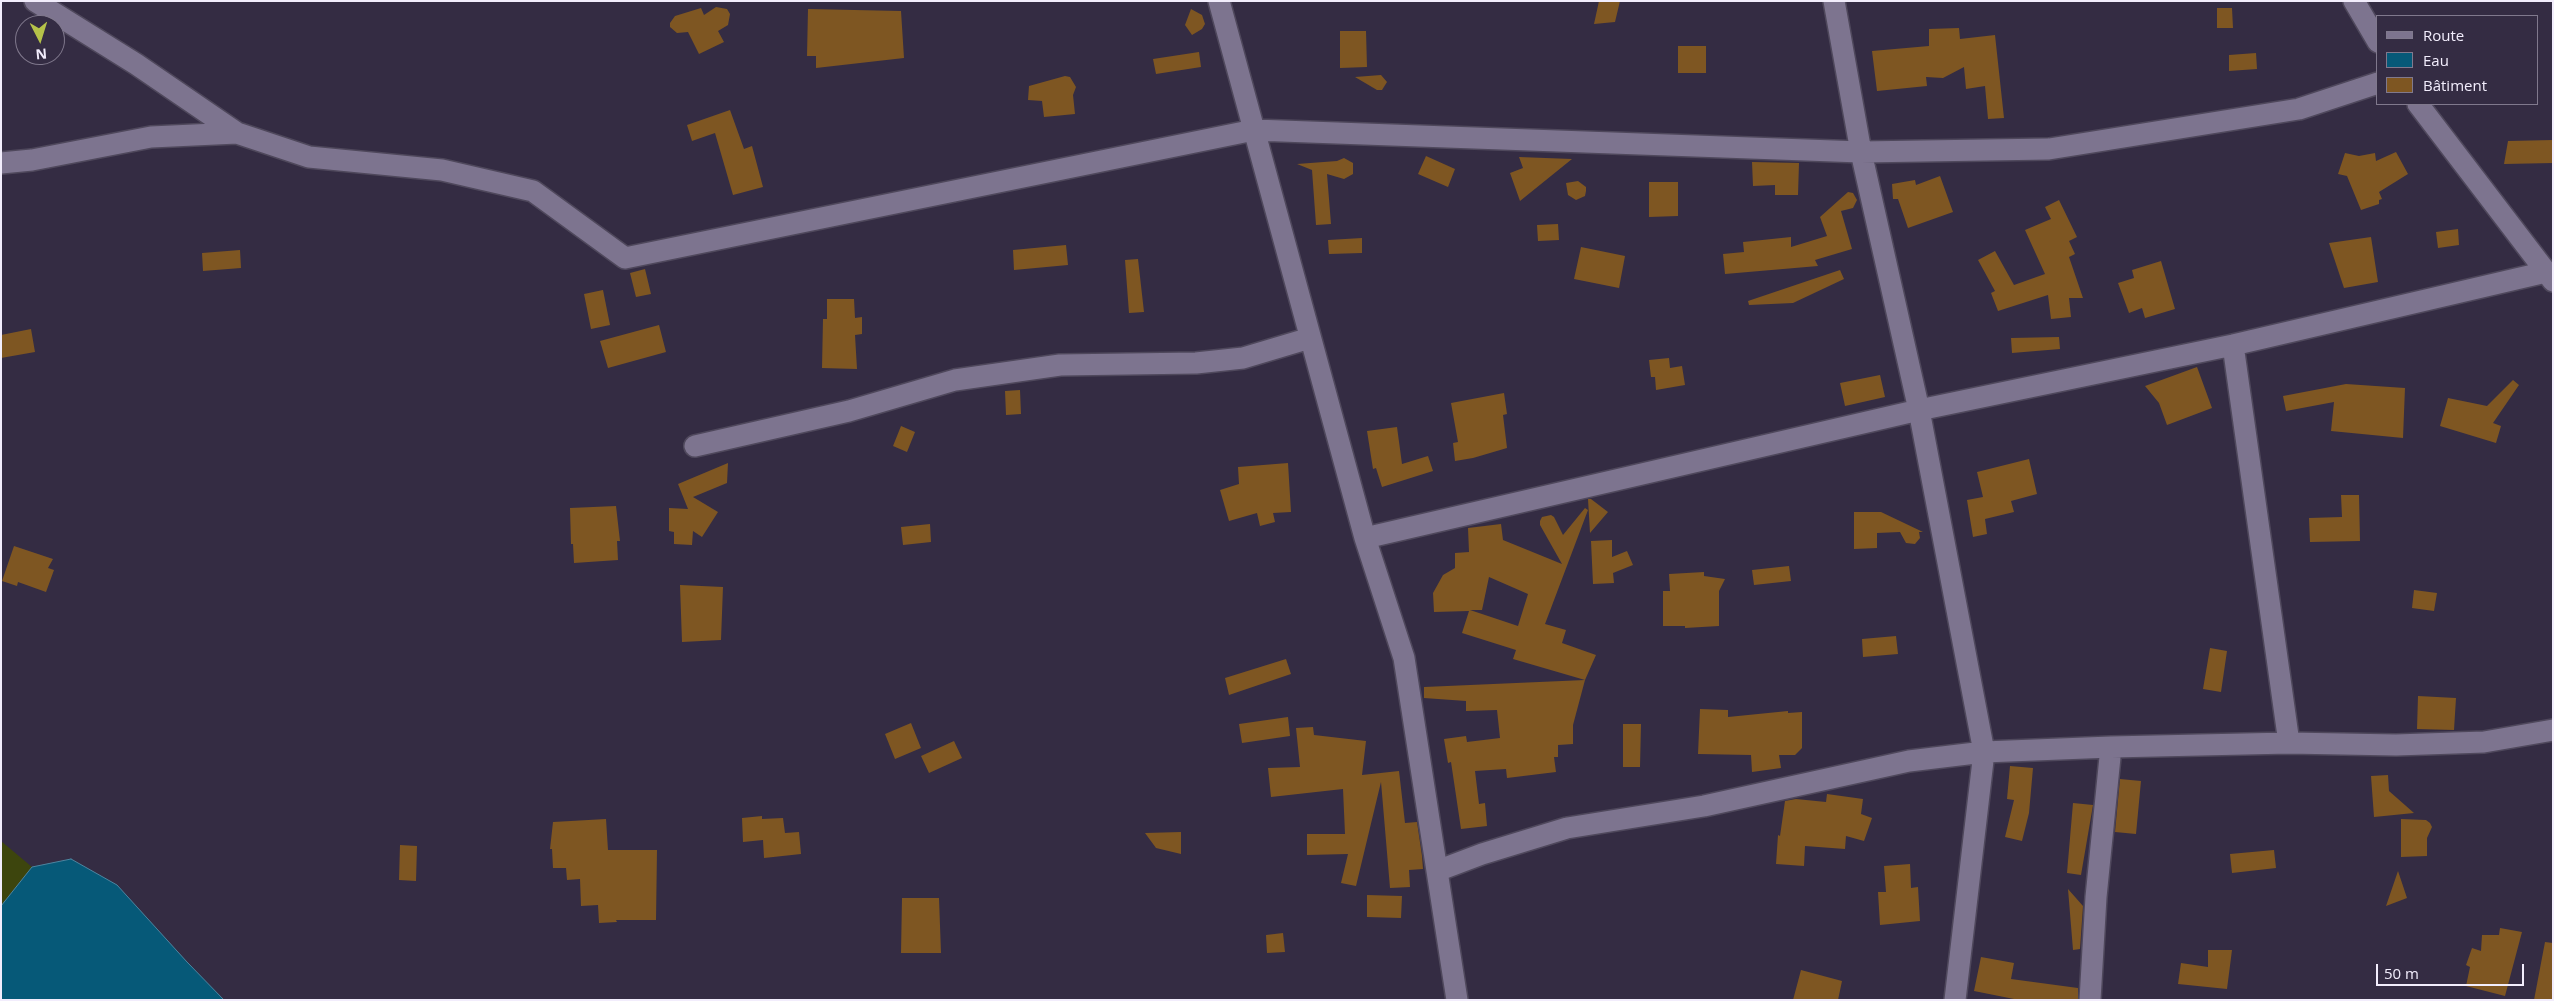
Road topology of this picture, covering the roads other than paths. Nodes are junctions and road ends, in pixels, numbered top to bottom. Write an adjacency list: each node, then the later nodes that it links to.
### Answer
1 (35, 1): 9 (street)
2 (1219, 1): 8 (street)
3 (1834, 1): 10 (street)
4 (2354, 1): 5 (street)
5 (2376, 39)
6 (2376, 84): 10 (street)
7 (2419, 105): 12 (street)
8 (1254, 130): 9 (street); 10 (street); 13 (street)
9 (237, 132): 11 (street)
10 (1862, 152): 15 (street)
11 (1, 164)
12 (2550, 277): 14 (street)
13 (1310, 338): 16 (street); 17 (street)
14 (2233, 345): 15 (street); 19 (street)
15 (1919, 410): 17 (street); 21 (street)
16 (695, 446)
17 (1365, 538): 22 (street)
18 (2553, 730): 19 (street)
19 (2289, 743): 20 (street)
20 (2111, 747): 21 (street); 25 (street)
21 (1984, 752): 22 (street); 24 (street)
22 (1437, 871): 23 (street)
23 (1457, 1000)
24 (1955, 1000)
25 (2090, 1000)

